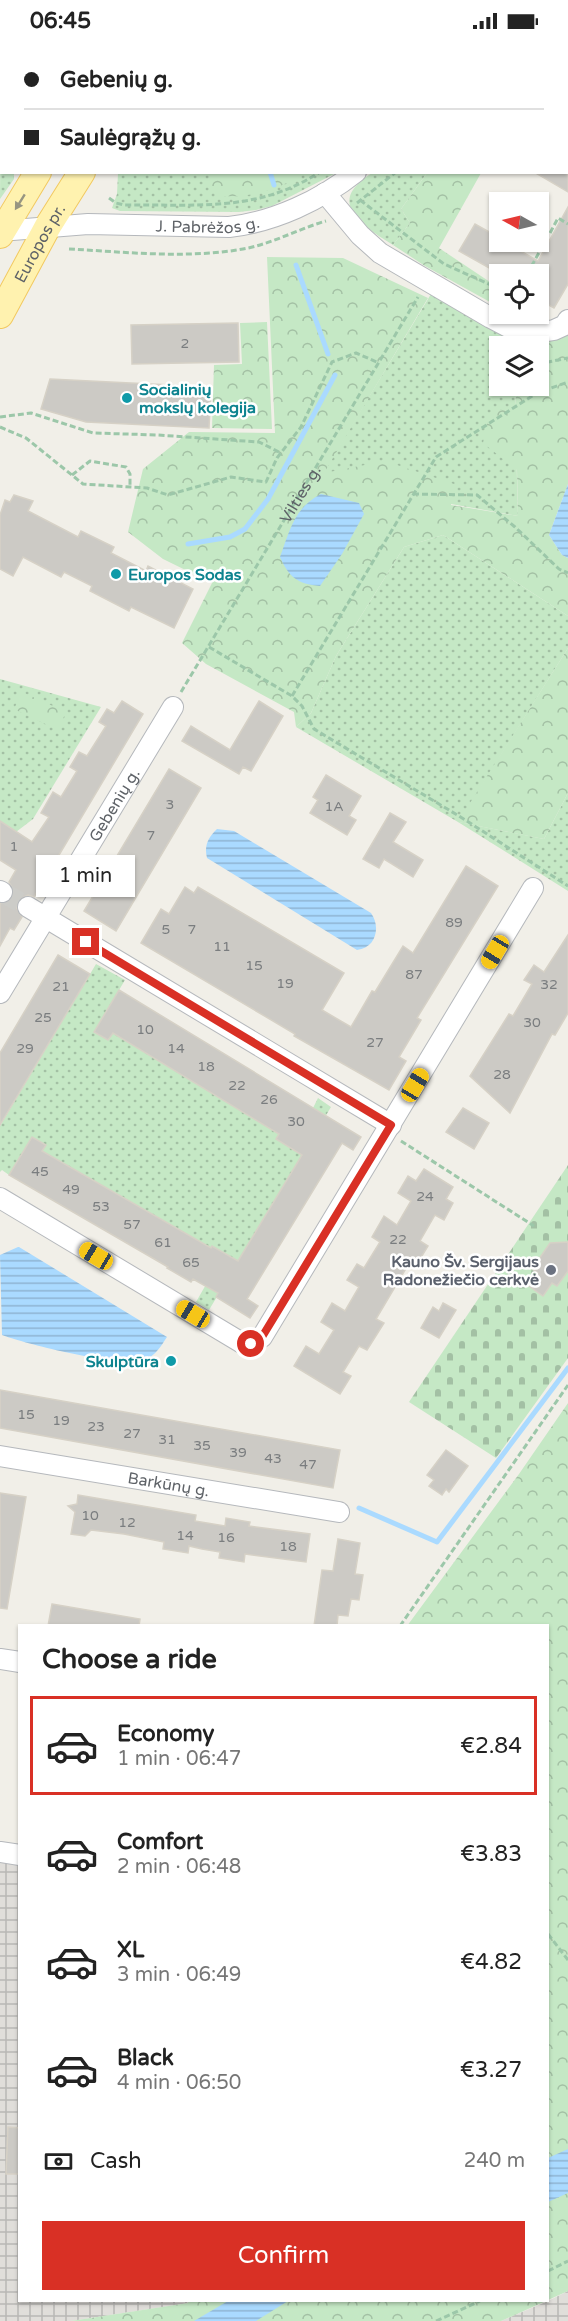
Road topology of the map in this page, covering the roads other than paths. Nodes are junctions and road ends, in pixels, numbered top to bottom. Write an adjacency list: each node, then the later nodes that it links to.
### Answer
1 (37, 174): 6 (main road, one-way to 6)
2 (80, 174): 5 (main road, Europos pr.)
3 (353, 174): 4 (street, J. Pabrėžos g.)
4 (325, 193): 5 (street, J. Pabrėžos g.); 8 (street)
5 (48, 226): 6 (street); 7 (main road, Europos pr.)
6 (1, 233)
7 (0, 315)
8 (568, 320)
9 (173, 707): 12 (street, Gebenių g.)
10 (533, 888): 14 (street)
11 (28, 907): 12 (street)
12 (46, 919): 13 (street, Gebenių g.); 14 (street)
13 (0, 993)
14 (389, 1128): 15 (street)
15 (0, 1198)
16 (0, 1456): 17 (street, Barkūnų g.)
17 (339, 1512)
18 (0, 1659): 19 (street)
19 (18, 1662)
20 (0, 1852): 21 (street)
21 (18, 1855)

